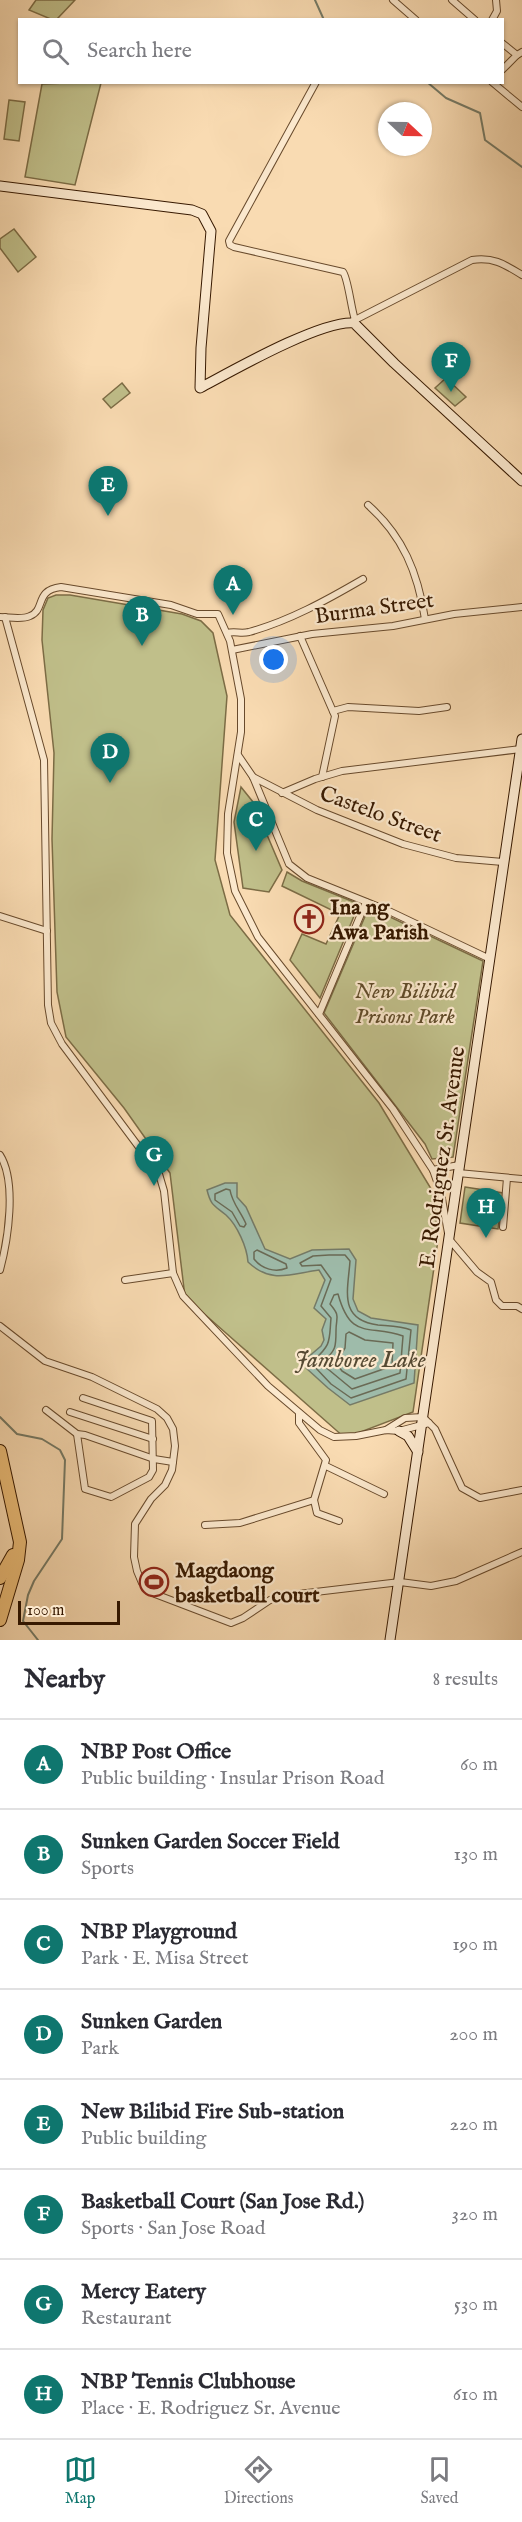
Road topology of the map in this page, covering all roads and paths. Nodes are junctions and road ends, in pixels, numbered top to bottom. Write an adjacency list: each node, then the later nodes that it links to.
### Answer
1 (393, 0): 4 (street)
2 (452, 0): 5 (street)
3 (496, 0): 6 (street)
4 (414, 18)
5 (473, 18)
6 (493, 18)
7 (504, 44): 8 (street)
8 (519, 53): 9 (street)
9 (504, 68)
10 (315, 84): 15 (street)
11 (494, 84): 12 (street)
12 (522, 107)
13 (0, 186): 15 (street)
14 (522, 275): 15 (street)
15 (353, 321): 16 (street)
16 (522, 481)
17 (368, 505): 21 (street)
18 (363, 579): 22 (street)
19 (522, 607): 21 (street, Burma Street)
20 (3, 617): 22 (street); 36 (street)
21 (425, 619): 23 (street, Burma Street)
22 (227, 633): 24 (street)
23 (300, 636): 24 (street, Burma Street); 26 (street)
24 (232, 650): 28 (street)
25 (447, 707): 26 (street)
26 (333, 711): 30 (street)
27 (521, 744): 30 (street); 31 (street, E. Rodriguez Sr. Avenue)
28 (238, 755): 29 (street); 38 (street)
29 (253, 777): 32 (street, Castelo Street); 34 (street)
30 (322, 777): 32 (street)
31 (519, 778): 33 (street, E. Rodriguez Sr. Avenue)
32 (282, 793): 33 (street, Castelo Street)
33 (503, 862): 37 (street, E. Rodriguez Sr. Avenue)
34 (366, 902): 37 (street); 38 (street)
35 (0, 916): 36 (street)
36 (47, 931): 47 (street)
37 (490, 959): 40 (street, E. Rodriguez Sr. Avenue)
38 (319, 1014): 41 (street)
39 (0, 1155): 46 (street)
40 (459, 1169): 41 (street); 42 (street); 45 (street, E. Rodriguez Sr. Avenue)
41 (433, 1170): 45 (street)
42 (507, 1178): 43 (street); 44 (street)
43 (522, 1179)
44 (503, 1227)
45 (449, 1239): 49 (street); 56 (street, E. Rodriguez Sr. Avenue)
46 (0, 1270)
47 (173, 1273): 48 (street); 54 (street)
48 (125, 1280)
49 (522, 1309)
50 (0, 1326): 64 (street)
51 (83, 1398): 60 (street)
52 (46, 1410): 59 (street)
53 (70, 1412): 60 (street)
54 (299, 1413): 57 (street); 65 (street)
55 (405, 1419): 56 (street); 57 (street); 58 (street)
56 (425, 1422): 58 (street); 62 (street, E. Rodriguez Sr. Avenue); 66 (street)
57 (386, 1430): 58 (street)
58 (403, 1430): 62 (street)
59 (77, 1434): 63 (street); 63 (street)
60 (153, 1439): 63 (street)
61 (0, 1451): 71 (highway)
62 (418, 1452): 74 (street, E. Rodriguez Sr. Avenue)
63 (154, 1459): 64 (street)
64 (173, 1462): 74 (street)
65 (326, 1466): 67 (street); 68 (street)
66 (522, 1490)
67 (384, 1494)
68 (314, 1500): 69 (street); 70 (street)
69 (339, 1521)
70 (205, 1525)
71 (19, 1530): 73 (highway); 75 (highway)
72 (522, 1552): 74 (street)
73 (0, 1578)
74 (400, 1582): 76 (street, E. Rodriguez Sr. Avenue)
75 (0, 1620)
76 (390, 1640)

